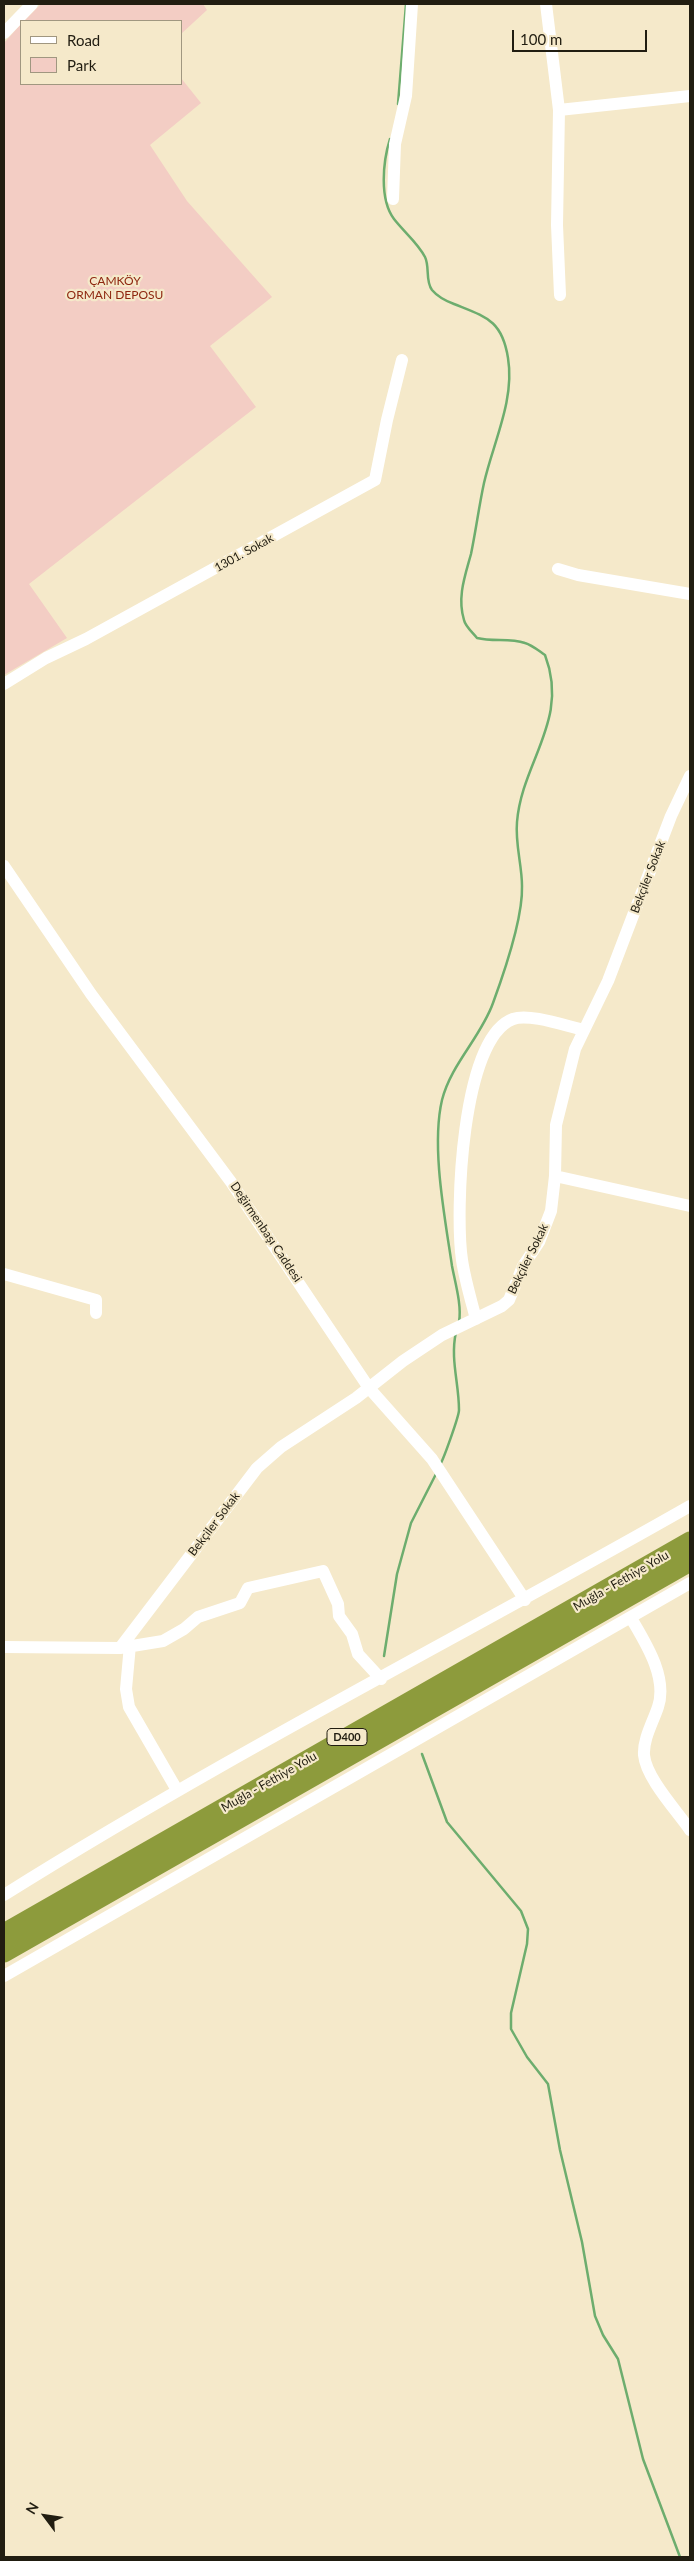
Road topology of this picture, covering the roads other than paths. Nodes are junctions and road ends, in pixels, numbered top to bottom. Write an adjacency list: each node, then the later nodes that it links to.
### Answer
1 (32, 4): 4 (street)
2 (412, 4): 7 (street)
3 (546, 4): 6 (street)
4 (4, 33)
5 (690, 96): 6 (street)
6 (560, 110): 8 (street)
7 (394, 199)
8 (560, 295)
9 (402, 360): 12 (street, 1301. Sokak)
10 (558, 569): 11 (street)
11 (690, 594)
12 (4, 684)
13 (690, 776): 15 (street, Bekçiler Sokak)
14 (4, 866): 21 (street, Değirmenbaşı Caddesi)
15 (584, 1030): 16 (street, Bekçiler Sokak); 20 (street)
16 (555, 1176): 17 (street); 20 (street, Bekçiler Sokak)
17 (690, 1206)
18 (4, 1274): 19 (street)
19 (96, 1312)
20 (470, 1322): 21 (street, Bekçiler Sokak)
21 (368, 1388): 26 (street, Değirmenbaşı Caddesi); 28 (street, Bekçiler Sokak)
22 (690, 1506): 26 (street)
23 (690, 1541): 35 (highway, Muğla - Fethiye Yolu / D400)
24 (690, 1562): 31 (highway, Muğla - Fethiye Yolu / D400)
25 (690, 1583): 27 (street)
26 (525, 1600): 30 (street)
27 (631, 1618): 31 (street); 33 (street)
28 (125, 1646): 29 (street); 30 (street); 32 (street)
29 (4, 1647)
30 (381, 1679): 32 (street)
31 (462, 1703): 36 (highway, Muğla - Fethiye Yolu / D400); 37 (street)
32 (177, 1790): 34 (street)
33 (690, 1830)
34 (4, 1895)
35 (4, 1933)
36 (4, 1953)
37 (4, 1976)

